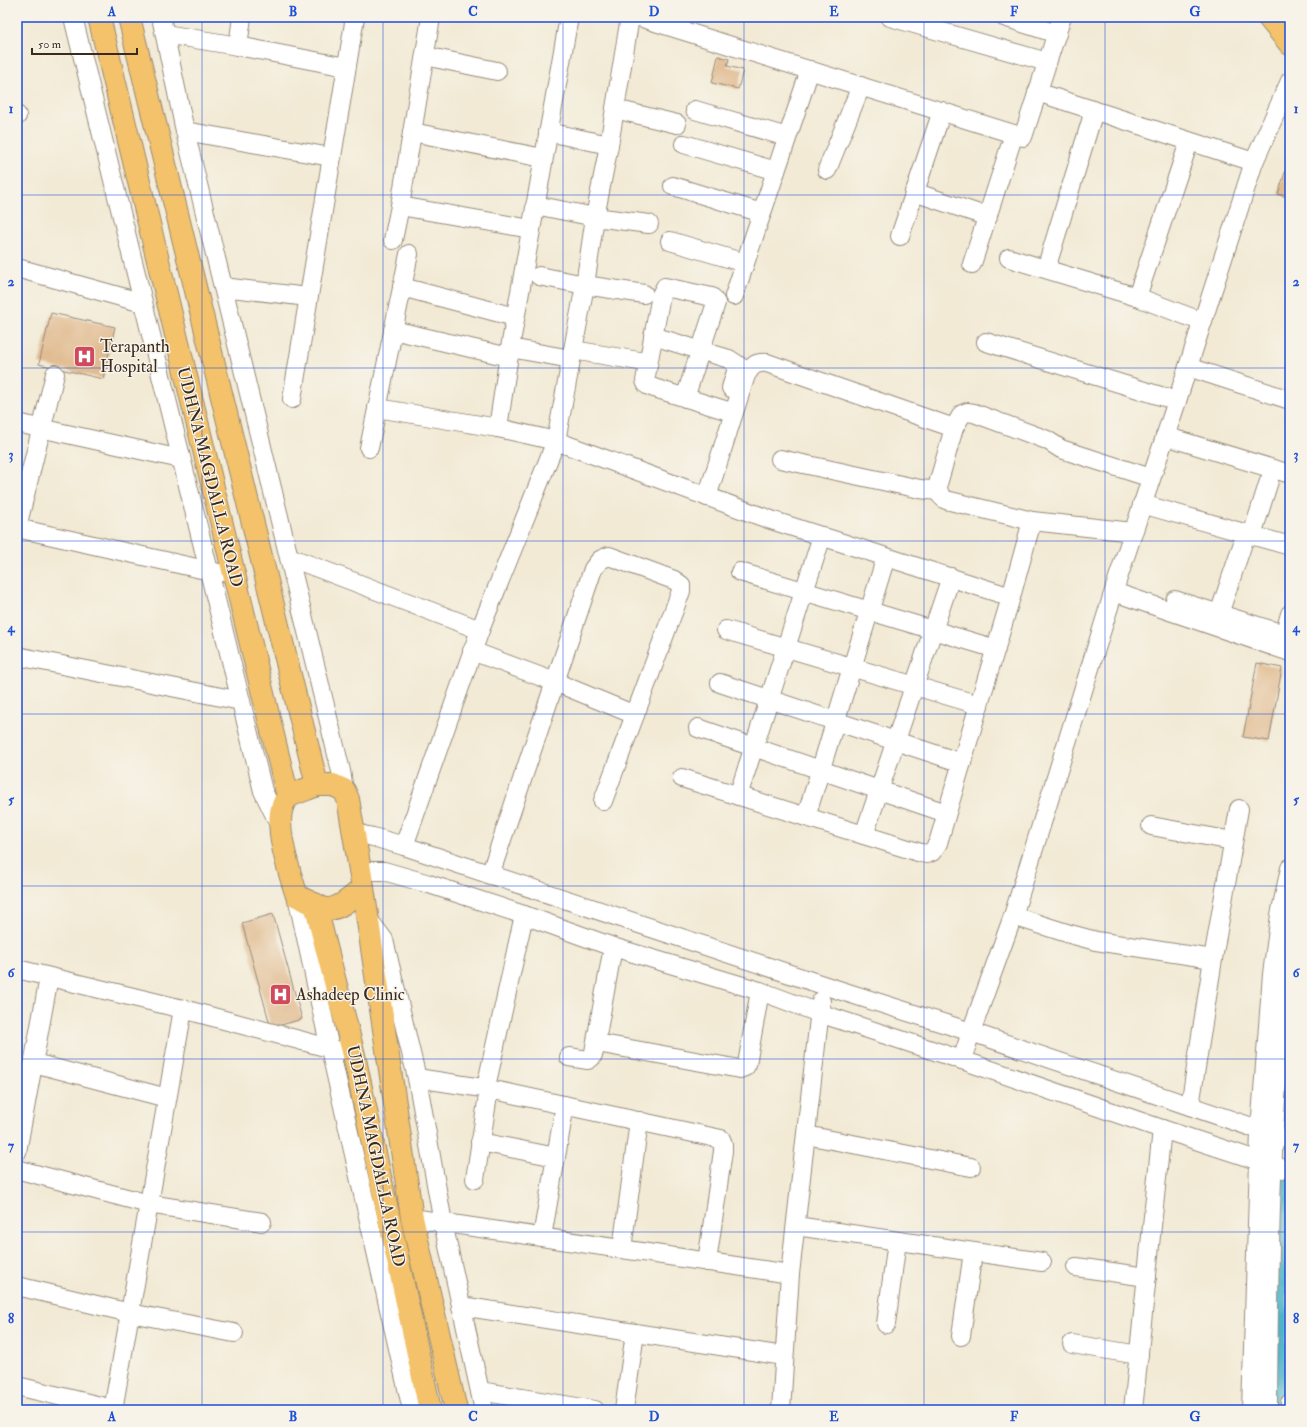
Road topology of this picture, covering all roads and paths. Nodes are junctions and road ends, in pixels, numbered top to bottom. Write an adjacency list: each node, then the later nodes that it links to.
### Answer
1 (73, 17): 71 (street)
2 (98, 17): 114 (main road, UDHNA MAGDALLA ROAD)
3 (129, 17): 146 (main road, UDHNA MAGDALLA ROAD)
4 (242, 17): 18 (street)
5 (355, 17): 21 (street)
6 (432, 17): 19 (street)
7 (569, 17): 34 (street)
8 (630, 17): 27 (street)
9 (638, 17): 15 (street)
10 (890, 17): 20 (street)
11 (1004, 17): 16 (street)
12 (1062, 17): 16 (street)
13 (1268, 17): 17 (main road)
14 (163, 25): 18 (street); 32 (street)
15 (694, 25): 22 (street)
16 (1057, 34): 20 (street)
17 (1290, 44)
18 (238, 46): 21 (street)
19 (425, 56): 23 (street); 33 (street)
20 (1047, 62): 26 (street)
21 (346, 67): 40 (street)
22 (810, 70): 25 (street); 36 (street)
23 (497, 71)
24 (1290, 81): 42 (street)
25 (860, 86): 29 (street); 43 (street)
26 (1038, 92): 30 (street); 35 (street)
27 (615, 109): 31 (street); 39 (street)
28 (695, 110): 36 (street)
29 (942, 111): 35 (street); 46 (street)
30 (1094, 111): 37 (street); 62 (street)
31 (677, 124)
32 (185, 131): 40 (street); 65 (street)
33 (412, 132): 41 (street); 48 (street)
34 (548, 132): 39 (street); 41 (street)
35 (1014, 134): 51 (street)
36 (787, 137): 44 (street)
37 (1189, 142): 42 (street); 70 (street)
38 (684, 144): 44 (street)
39 (609, 145): 50 (street)
40 (331, 156): 68 (street)
41 (543, 158): 47 (street)
42 (1254, 162): 73 (street)
43 (827, 170)
44 (776, 171): 49 (street)
45 (673, 186): 49 (street)
46 (914, 192): 51 (street); 54 (street)
47 (535, 205): 50 (street); 53 (street)
48 (400, 206): 53 (street); 55 (street)
49 (762, 213): 59 (street)
50 (595, 217): 52 (street); 64 (street)
51 (988, 217): 60 (street)
52 (649, 224)
53 (531, 229): 72 (street)
54 (900, 236)
55 (392, 240)
56 (670, 241): 59 (street)
57 (409, 254): 66 (street)
58 (1009, 258): 62 (street)
59 (745, 263): 69 (street)
60 (972, 264)
61 (17, 268): 71 (street)
62 (1046, 269): 70 (street)
63 (539, 276): 64 (street)
64 (585, 285): 67 (street); 79 (street)
65 (223, 287): 68 (street); 110 (street)
66 (402, 287): 72 (street); 74 (street)
67 (644, 294)
68 (308, 296): 84 (street)
69 (734, 296)
70 (1137, 297): 73 (street)
71 (143, 303): 97 (street)
72 (516, 317): 78 (street)
73 (1203, 322): 81 (street)
74 (393, 330): 78 (street); 87 (street)
75 (653, 336): 77 (street); 77 (street); 83 (street)
76 (986, 342): 86 (street)
77 (700, 350): 83 (street); 88 (street)
78 (509, 352): 79 (street); 91 (street)
79 (572, 354): 80 (street); 94 (street)
80 (639, 361)
81 (1188, 367): 85 (street); 86 (street)
82 (55, 374): 90 (street)
83 (685, 398): 88 (street)
84 (292, 399)
85 (1290, 400)
86 (1178, 401): 93 (street)
87 (377, 408): 91 (street); 95 (street)
88 (725, 410): 102 (street)
89 (17, 423): 90 (street)
90 (41, 428): 97 (street); 105 (street)
91 (498, 428): 94 (street)
92 (954, 428): 99 (street); 101 (street); 102 (street)
93 (1165, 436): 98 (street); 99 (street)
94 (556, 441): 102 (street); 122 (street)
95 (369, 448)
96 (780, 458): 101 (street)
97 (181, 459): 112 (street)
98 (1290, 474)
99 (1150, 478): 103 (street)
100 (1269, 481): 107 (street)
101 (938, 490): 104 (street)
102 (704, 496): 108 (street)
103 (1142, 504): 106 (street); 107 (street)
104 (1032, 521): 106 (street); 118 (street)
105 (17, 528): 112 (street)
106 (1133, 532): 116 (street)
107 (1249, 534): 109 (street); 120 (street)
108 (822, 536): 111 (street); 117 (street)
109 (1290, 546)
110 (289, 557): 122 (street); 147 (street)
111 (886, 557): 115 (street); 119 (street)
112 (209, 571): 114 (street); 136 (street)
113 (740, 572): 117 (street)
114 (234, 575): 150 (main road, UDHNA MAGDALLA ROAD)
115 (951, 577): 118 (street); 124 (street)
116 (1115, 586): 120 (street); 129 (street); 167 (street)
117 (804, 591): 119 (street); 126 (street)
118 (1012, 597): 127 (street)
119 (869, 611): 124 (street); 131 (street)
120 (1219, 614): 125 (street)
121 (1290, 614): 125 (street)
122 (480, 630): 128 (street)
123 (726, 630): 126 (street)
124 (933, 630): 127 (street); 134 (street)
125 (1287, 636)
126 (786, 648): 131 (street); 135 (street)
127 (996, 649): 137 (street)
128 (472, 651): 132 (street); 160 (street)
129 (1290, 652)
130 (17, 656): 136 (street)
131 (852, 668): 134 (street); 139 (street)
132 (555, 682): 138 (street); 138 (street); 162 (street)
133 (720, 683): 135 (street)
134 (915, 686): 137 (street); 141 (street)
135 (769, 699): 139 (street); 142 (street)
136 (241, 701): 155 (street)
137 (979, 705): 143 (street)
138 (635, 715): 151 (street)
139 (836, 721): 141 (street); 144 (street)
140 (698, 728): 142 (street)
141 (896, 741): 143 (street); 148 (street)
142 (754, 747): 144 (street); 149 (street)
143 (962, 762): 153 (street)
144 (820, 770): 148 (street); 154 (street)
145 (682, 778): 149 (street)
146 (317, 785): 147 (main road); 150 (main road)
147 (344, 790): 157 (main road)
148 (880, 790): 153 (street); 158 (street)
149 (738, 796): 154 (street)
150 (288, 797): 155 (main road)
151 (603, 801)
152 (1239, 809): 159 (street)
153 (946, 813): 158 (street)
154 (806, 817): 158 (street)
155 (280, 826): 164 (main road)
156 (1151, 826): 159 (street)
157 (354, 833): 160 (street); 163 (main road)
158 (864, 836)
159 (1233, 841): 170 (street)
160 (404, 846): 162 (street)
161 (1290, 868): 193 (street)
162 (490, 876): 173 (street)
163 (361, 879): 164 (main road); 165 (street); 166 (main road)
164 (306, 900): 179 (street); 180 (main road, UDHNA MAGDALLA ROAD)
165 (524, 915): 168 (street); 185 (street)
166 (366, 916): 184 (street); 203 (main road)
167 (1013, 916): 170 (street); 177 (street)
168 (613, 947): 174 (street); 178 (street)
169 (1290, 953): 193 (street)
170 (1213, 959): 189 (street)
171 (17, 969): 172 (street)
172 (49, 977): 175 (street); 183 (street)
173 (823, 986): 176 (street); 177 (street)
174 (760, 991): 176 (street); 178 (street)
175 (183, 1009): 179 (street); 187 (street)
176 (820, 1013): 182 (street); 192 (street)
177 (971, 1032): 182 (street); 189 (street)
178 (596, 1043): 181 (street)
179 (330, 1049): 180 (street); 230 (street)
180 (354, 1055): 231 (main road, UDHNA MAGDALLA ROAD)
181 (569, 1057)
182 (962, 1060): 191 (street)
183 (34, 1063): 186 (street); 187 (street)
184 (417, 1078): 185 (street); 205 (street)
185 (488, 1084): 188 (street); 194 (street)
186 (22, 1097): 195 (street)
187 (167, 1098): 202 (street)
188 (565, 1105): 190 (street); 196 (street)
189 (1190, 1106): 193 (street)
190 (639, 1121): 209 (street); 211 (street)
191 (1162, 1129): 197 (street); 215 (street)
192 (806, 1135): 198 (street); 206 (street)
193 (1274, 1135): 197 (street)
194 (480, 1142): 196 (street); 201 (street)
195 (17, 1152)
196 (556, 1157): 207 (street)
197 (1266, 1162): 200 (street); 238 (street); 239 (street)
198 (971, 1167)
199 (17, 1168): 202 (street)
200 (1290, 1171)
201 (475, 1179)
202 (149, 1204): 204 (street); 218 (street)
203 (412, 1218): 205 (street); 232 (main road)
204 (262, 1222)
205 (443, 1223): 207 (street); 217 (street)
206 (796, 1226): 208 (street); 214 (street)
207 (542, 1238): 209 (street)
208 (897, 1241): 210 (street); 219 (street)
209 (622, 1249): 211 (street)
210 (973, 1252): 212 (street); 222 (street)
211 (707, 1262): 214 (street)
212 (1042, 1262)
213 (1076, 1267): 215 (street)
214 (790, 1274): 225 (street)
215 (1148, 1277): 224 (street)
216 (17, 1286): 218 (street)
217 (461, 1306): 221 (street); 227 (street)
218 (130, 1312): 220 (street); 229 (street)
219 (886, 1324)
220 (234, 1332)
221 (635, 1333): 225 (street); 235 (street)
222 (961, 1336)
223 (1072, 1344): 224 (street)
224 (1139, 1355): 237 (street)
225 (784, 1356): 236 (street)
226 (17, 1386): 229 (street)
227 (480, 1391): 233 (street); 234 (street)
228 (1290, 1403): 240 (street)
229 (114, 1410)
230 (412, 1410)
231 (430, 1410)
232 (456, 1410)
233 (484, 1410)
234 (595, 1410)
235 (624, 1410)
236 (780, 1410)
237 (1133, 1410)
238 (1251, 1410)
239 (1268, 1410)
240 (1290, 1410)

